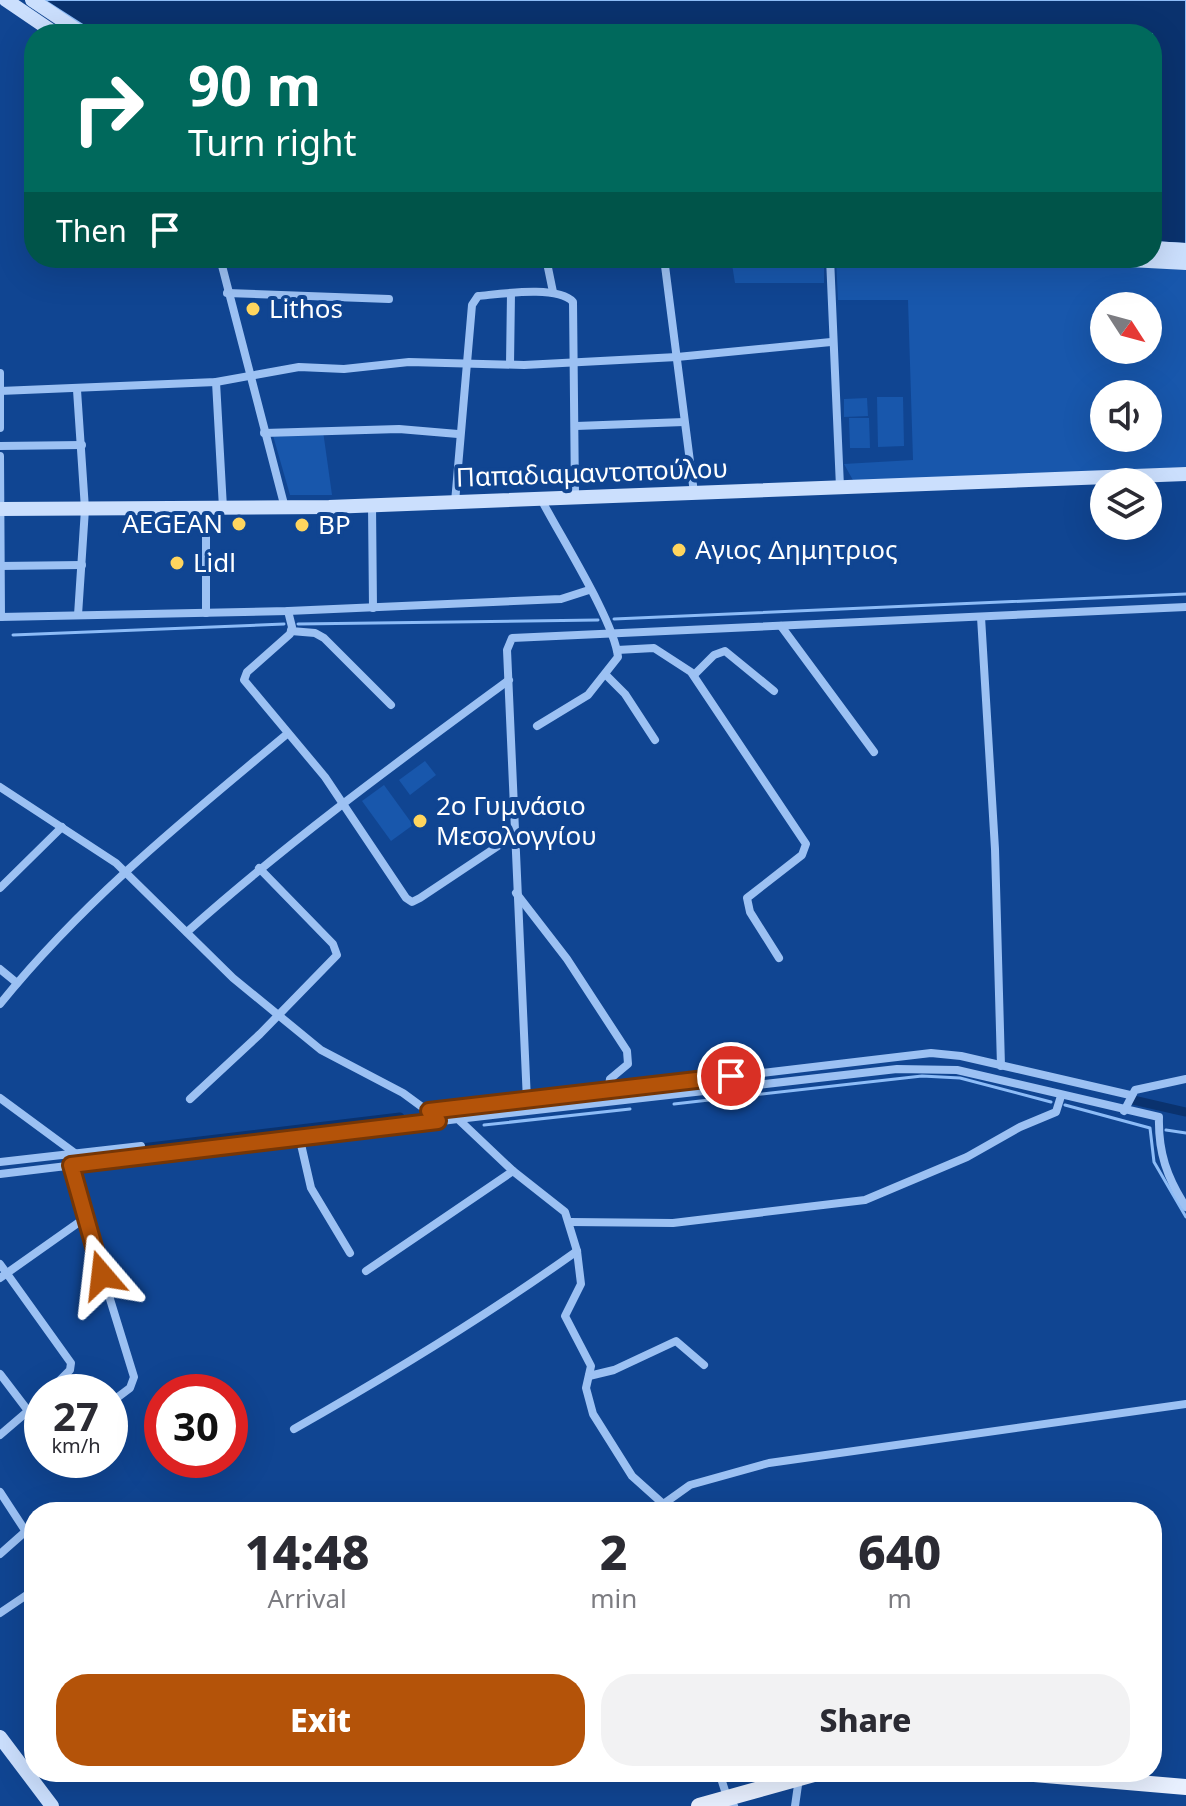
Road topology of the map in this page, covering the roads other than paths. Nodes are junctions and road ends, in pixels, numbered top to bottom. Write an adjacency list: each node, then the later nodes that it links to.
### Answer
1 (6, 0): 3 (main road)
2 (32, 0): 4 (main road)
3 (41, 24)
4 (68, 24)
5 (1162, 249): 6 (main road)
6 (1186, 250)
7 (1162, 262): 8 (main road)
8 (1186, 263)
9 (222, 268): 14 (street)
10 (548, 268): 13 (street)
11 (665, 268): 18 (street)
12 (830, 268): 17 (street)
13 (553, 292): 15 (street); 19 (street)
14 (227, 293): 16 (street); 23 (street)
15 (511, 293): 20 (street); 21 (street)
16 (389, 299)
17 (831, 342): 18 (street); 36 (street)
18 (677, 357): 19 (street); 27 (street)
19 (576, 360): 21 (street); 28 (street)
20 (464, 363): 21 (street); 23 (street); 31 (street)
21 (510, 364)
22 (0, 373): 26 (street)
23 (249, 378): 24 (street); 30 (street)
24 (216, 382): 25 (street); 42 (street)
25 (77, 390): 26 (street); 32 (street)
26 (0, 391): 29 (street)
27 (684, 422): 28 (street); 37 (street)
28 (576, 426): 38 (street)
29 (0, 428)
30 (264, 433): 31 (street); 43 (street)
31 (458, 434): 40 (street)
32 (82, 445): 33 (street); 45 (street)
33 (0, 446)
34 (0, 456): 44 (street)
35 (1186, 474): 36 (main road, Παπαδιαμαντοπούλου)
36 (840, 487): 37 (main road, Παπαδιαμαντοπούλου)
37 (694, 493): 38 (main road, Παπαδιαμαντοπούλου)
38 (575, 497): 39 (main road, Παπαδιαμαντοπούλου)
39 (541, 499): 40 (main road, Παπαδιαμαντοπούλου); 49 (street)
40 (455, 502): 41 (main road, Παπαδιαμαντοπούλου)
41 (372, 505): 43 (main road, Παπαδιαμαντοπούλου); 51 (street)
42 (223, 508): 43 (main road, Παπαδιαμαντοπούλου); 46 (main road, Παπαδιαμαντοπούλου)
43 (285, 508)
44 (1, 509): 45 (main road, Παπαδιαμαντοπούλου); 48 (street)
45 (85, 509): 46 (main road, Παπαδιαμαντοπούλου); 47 (street)
46 (206, 509): 53 (street)
47 (82, 565): 48 (street); 54 (street)
48 (0, 566): 55 (street)
49 (589, 590): 51 (street); 59 (street)
50 (1186, 607): 56 (street)
51 (373, 608): 52 (street)
52 (288, 611): 53 (street); 58 (street)
53 (206, 613): 54 (street)
54 (78, 615): 55 (street)
55 (0, 617)
56 (981, 617): 57 (street); 84 (street)
57 (781, 626): 59 (street); 69 (street)
58 (291, 631): 65 (street); 67 (street)
59 (610, 633): 60 (street); 63 (street)
60 (617, 650): 61 (street); 62 (street)
61 (606, 675): 66 (street); 68 (street)
62 (694, 675): 64 (street); 79 (street)
63 (509, 680): 71 (street); 73 (street)
64 (774, 691)
65 (391, 705)
66 (537, 726)
67 (287, 734): 71 (street); 75 (street)
68 (655, 740)
69 (874, 752)
70 (1, 789): 72 (street)
71 (342, 801): 73 (street); 74 (street)
72 (62, 827): 75 (street); 76 (street)
73 (513, 836): 77 (street)
74 (259, 868): 78 (street); 83 (street)
75 (124, 870): 78 (street); 81 (street)
76 (0, 888)
77 (516, 893): 86 (street); 91 (street)
78 (187, 932): 83 (street)
79 (779, 958)
80 (0, 969): 81 (street)
81 (17, 983): 82 (street)
82 (0, 1004)
83 (277, 1016): 90 (street); 92 (street)
84 (1001, 1066): 86 (street); 87 (street)
85 (1186, 1079): 87 (street)
86 (608, 1091): 91 (street)
87 (1130, 1095): 93 (street)
88 (1061, 1096): 93 (street); 94 (street); 105 (street)
89 (0, 1098): 98 (street)
90 (190, 1099)
91 (527, 1101): 92 (street)
92 (429, 1111): 95 (street)
93 (1124, 1111): 103 (street)
94 (458, 1119): 95 (street); 101 (street)
95 (438, 1121): 96 (street)
96 (300, 1140): 100 (street); 107 (street)
97 (141, 1146): 98 (street)
98 (77, 1154): 99 (street)
99 (0, 1162)
100 (71, 1165): 102 (street); 104 (street)
101 (513, 1171): 105 (street); 109 (street)
102 (0, 1174)
103 (1186, 1207)
104 (85, 1218): 110 (street); 115 (street)
105 (570, 1222): 106 (street)
106 (577, 1251): 114 (street); 119 (street)
107 (350, 1253)
108 (0, 1264): 110 (street)
109 (366, 1271)
110 (3, 1276): 113 (street)
111 (704, 1365): 114 (street)
112 (0, 1374): 117 (street)
113 (66, 1374)
114 (589, 1376): 122 (street)
115 (128, 1390)
116 (1186, 1404): 123 (street)
117 (24, 1405)
118 (24, 1416): 120 (street)
119 (294, 1429)
120 (0, 1435)
121 (0, 1492): 124 (street)
122 (657, 1502)
123 (670, 1502)
124 (24, 1528)
125 (24, 1533): 126 (street)
126 (0, 1554)
127 (24, 1597): 128 (street)
128 (0, 1613)
129 (0, 1737): 130 (main road)
130 (24, 1769)
131 (34, 1782): 138 (main road)
132 (723, 1782): 137 (street)
133 (786, 1782): 137 (main road)
134 (799, 1782): 140 (street)
135 (1127, 1782): 136 (main road)
136 (1186, 1787)
137 (730, 1802): 139 (main road)
138 (52, 1806)
139 (699, 1806)
140 (795, 1806)

